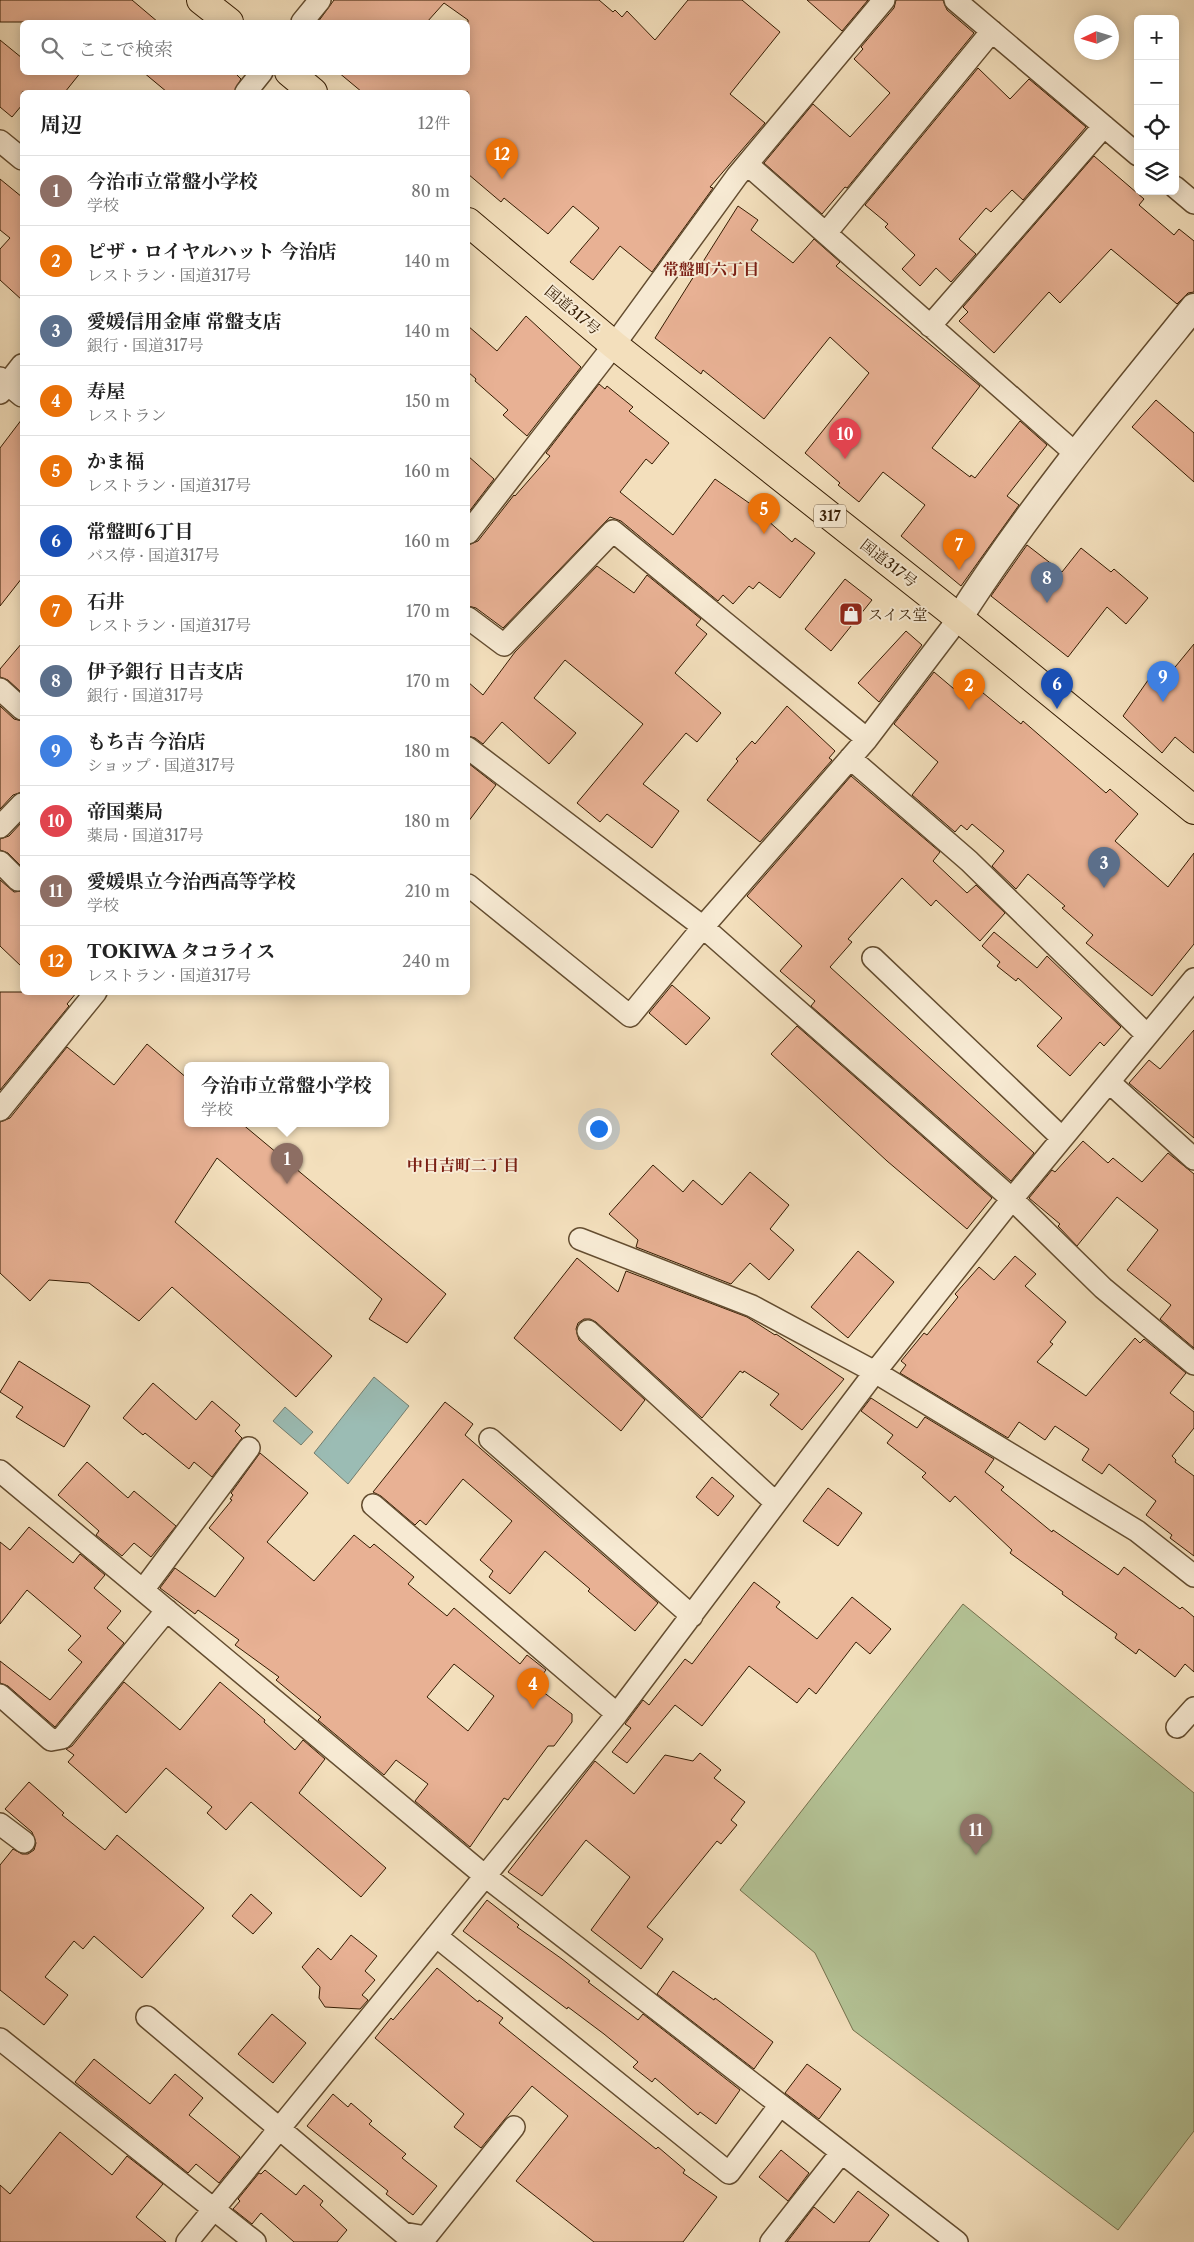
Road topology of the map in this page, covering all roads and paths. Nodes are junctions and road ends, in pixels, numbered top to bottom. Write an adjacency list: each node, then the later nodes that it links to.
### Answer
1 (201, 0): 5 (highway)
2 (320, 0): 6 (street)
3 (884, 0): 16 (street)
4 (956, 0): 7 (street)
5 (226, 20)
6 (304, 20)
7 (992, 31): 12 (street); 20 (street)
8 (260, 75): 10 (street)
9 (293, 75): 11 (highway)
10 (248, 90)
11 (311, 90)
12 (1104, 126): 14 (street); 22 (street)
13 (0, 141): 15 (street)
14 (1134, 152)
15 (20, 157)
16 (747, 164): 20 (street); 23 (street)
17 (1179, 190): 18 (street)
18 (1194, 203)
19 (470, 224): 23 (highway, 国道317号 / 317)
20 (826, 233): 22 (street)
21 (1194, 308): 26 (street)
22 (930, 326): 26 (street)
23 (614, 345): 27 (street); 28 (highway, 国道317号 / 317)
24 (20, 368): 25 (street)
25 (7, 388)
26 (1076, 454): 28 (street)
27 (470, 530)
28 (959, 618): 32 (street); 36 (highway, 国道317号 / 317)
29 (470, 620): 32 (street)
30 (0, 689): 31 (street)
31 (20, 707)
32 (867, 739): 34 (street)
33 (470, 750): 41 (street)
34 (850, 758): 41 (street); 45 (street)
35 (20, 806): 37 (street)
36 (1194, 810)
37 (0, 827)
38 (0, 862): 39 (street)
39 (18, 880)
40 (470, 888): 41 (street)
41 (703, 927): 50 (street)
42 (873, 958): 48 (street)
43 (1194, 979): 45 (street)
44 (94, 995): 47 (street)
45 (1147, 1035): 46 (street)
46 (1109, 1082): 48 (street); 49 (street)
47 (0, 1110)
48 (1062, 1138): 50 (street)
49 (1194, 1159)
50 (1012, 1198): 53 (street); 54 (street)
51 (580, 1239): 54 (street)
52 (588, 1331): 58 (street)
53 (1194, 1364)
54 (875, 1372): 58 (street); 60 (street)
55 (490, 1439): 63 (street)
56 (249, 1448): 61 (street)
57 (0, 1471): 61 (street)
58 (776, 1503): 63 (street)
59 (373, 1505): 66 (street)
60 (1194, 1576)
61 (143, 1590): 62 (street)
62 (167, 1610): 64 (street); 70 (street)
63 (692, 1616): 66 (street)
64 (0, 1694)
65 (1194, 1708): 67 (street)
66 (617, 1714): 70 (street)
67 (1177, 1727)
68 (0, 1824): 69 (street)
69 (24, 1842)
70 (485, 1876): 71 (street); 74 (street)
71 (436, 1936): 74 (street); 76 (street)
72 (147, 2017): 76 (street)
73 (0, 2040): 78 (street)
74 (780, 2105): 77 (street)
75 (514, 2127): 76 (street)
76 (279, 2130): 78 (street)
77 (841, 2153): 81 (street); 82 (street)
78 (214, 2208): 79 (street); 80 (street)
79 (187, 2242)
80 (255, 2242)
81 (771, 2242)
82 (957, 2242)

